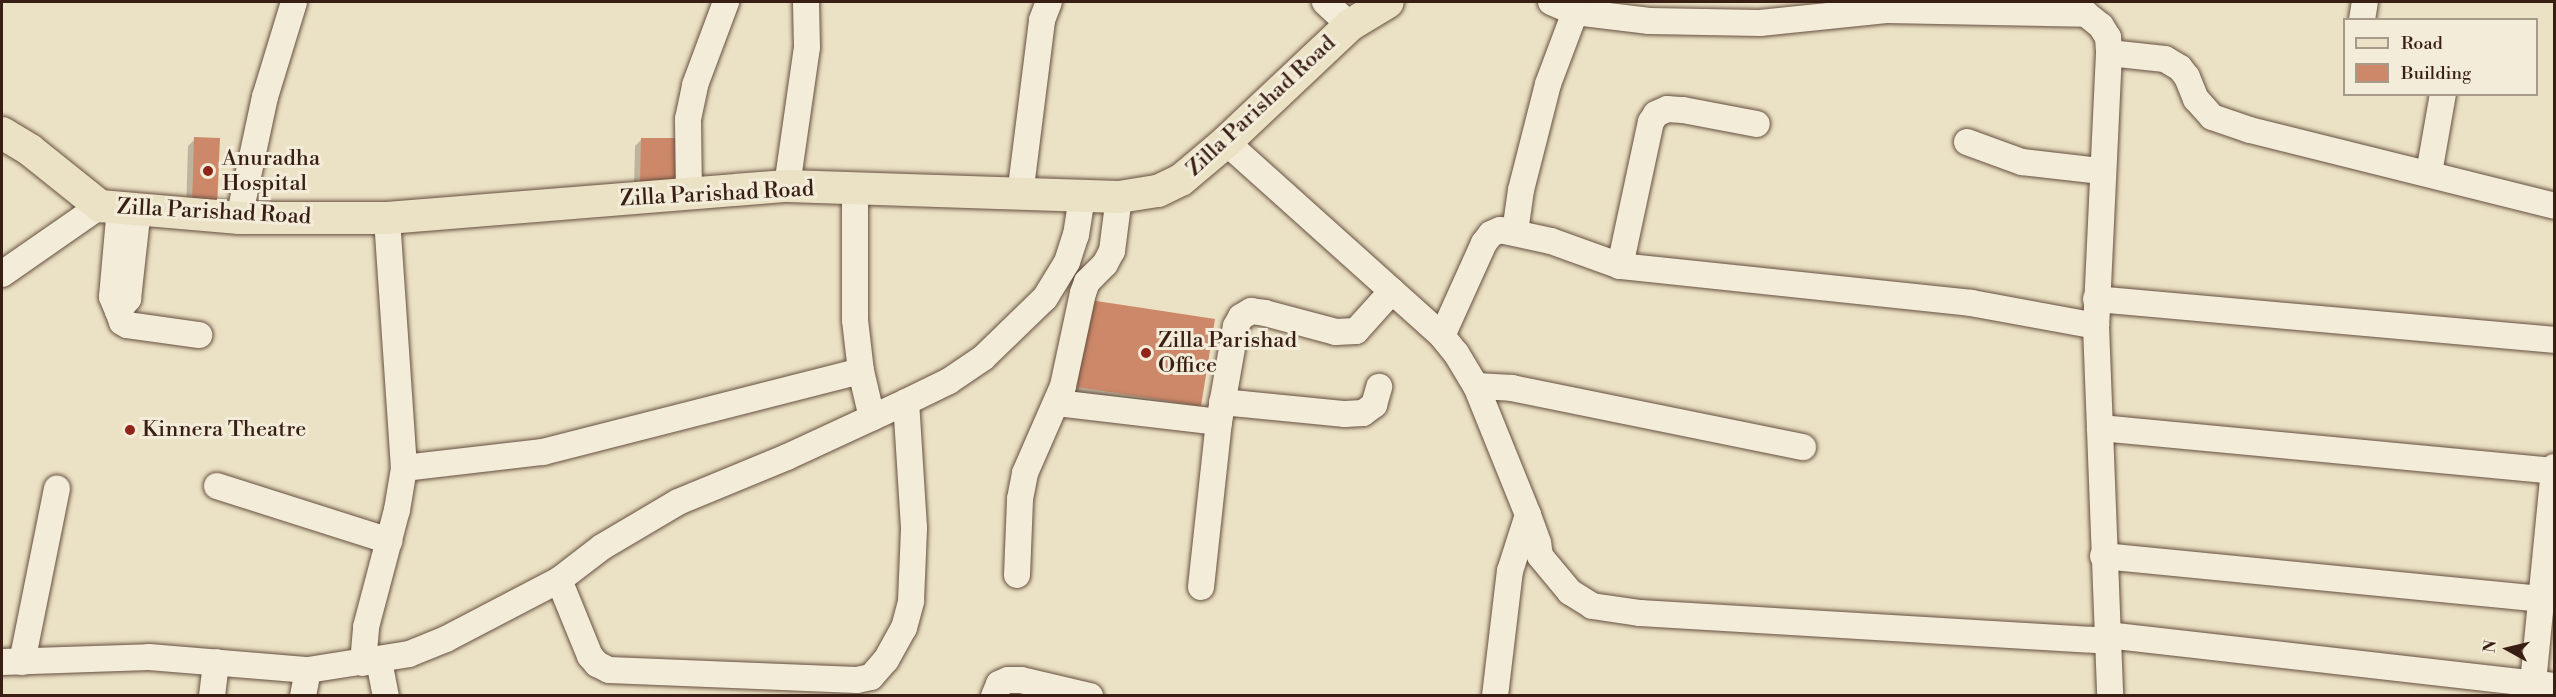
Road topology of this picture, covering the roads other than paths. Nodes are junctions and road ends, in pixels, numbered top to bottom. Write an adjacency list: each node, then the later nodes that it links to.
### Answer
1 (294, 2): 29 (street)
2 (726, 2): 23 (street)
3 (807, 2): 21 (street)
4 (1049, 2): 24 (street)
5 (1325, 2): 12 (street)
6 (1388, 2): 12 (main road, Zilla Parishad Road)
7 (1551, 2): 10 (street)
8 (2365, 2): 11 (street)
9 (2088, 8): 10 (street); 13 (street)
10 (1575, 12): 31 (street)
11 (2362, 18)
12 (1350, 25): 17 (main road, Zilla Parishad Road)
13 (2109, 53): 19 (street); 20 (street)
14 (2443, 96): 20 (street)
15 (1757, 124): 32 (street)
16 (2, 133): 28 (main road, Zilla Parishad Road)
17 (1226, 142): 26 (main road, Zilla Parishad Road); 34 (street)
18 (1967, 142): 19 (street)
19 (2101, 171): 35 (street)
20 (2429, 173): 27 (street)
21 (787, 186): 22 (main road, Zilla Parishad Road); 23 (main road, Zilla Parishad Road)
22 (855, 189): 24 (main road, Zilla Parishad Road); 40 (street)
23 (689, 194): 30 (main road, Zilla Parishad Road)
24 (1020, 195): 25 (main road, Zilla Parishad Road)
25 (1082, 197): 26 (main road, Zilla Parishad Road); 43 (street)
26 (1119, 197): 44 (street)
27 (2554, 206)
28 (119, 207): 29 (main road, Zilla Parishad Road); 33 (street); 37 (street)
29 (239, 218): 30 (main road, Zilla Parishad Road)
30 (387, 218): 49 (street)
31 (1515, 232): 32 (street); 38 (street)
32 (1620, 266): 36 (street)
33 (2, 274)
34 (1392, 291): 38 (street); 45 (street)
35 (2096, 299): 36 (street); 39 (street)
36 (2096, 326): 47 (street)
37 (199, 334)
38 (1442, 336): 42 (street)
39 (2554, 339)
40 (861, 371): 46 (street); 49 (street)
41 (1379, 387): 45 (street)
42 (1476, 387): 48 (street); 53 (street)
43 (906, 402): 46 (street); 66 (street)
44 (1057, 404): 45 (street); 56 (street)
45 (1221, 412): 58 (street)
46 (872, 418): 57 (street)
47 (2100, 428): 50 (street); 55 (street)
48 (1803, 447)
49 (404, 468): 54 (street)
50 (2554, 469): 59 (street)
51 (217, 486): 54 (street)
52 (57, 489): 61 (street)
53 (1528, 515): 60 (street); 72 (street)
54 (389, 542): 63 (street)
55 (2103, 556): 59 (street); 60 (street)
56 (1017, 576)
57 (559, 579): 63 (street); 66 (street)
58 (1201, 587)
59 (2541, 599): 65 (street)
60 (2107, 636): 65 (street); 73 (street)
61 (12, 662): 62 (street)
62 (216, 662): 64 (street); 67 (street)
63 (371, 662): 64 (street); 69 (street)
64 (308, 670): 68 (street)
65 (2544, 684)
66 (872, 686)
67 (212, 696)
68 (303, 696)
69 (386, 696)
70 (994, 696): 71 (street)
71 (1090, 696)
72 (1495, 696)
73 (2110, 696)

